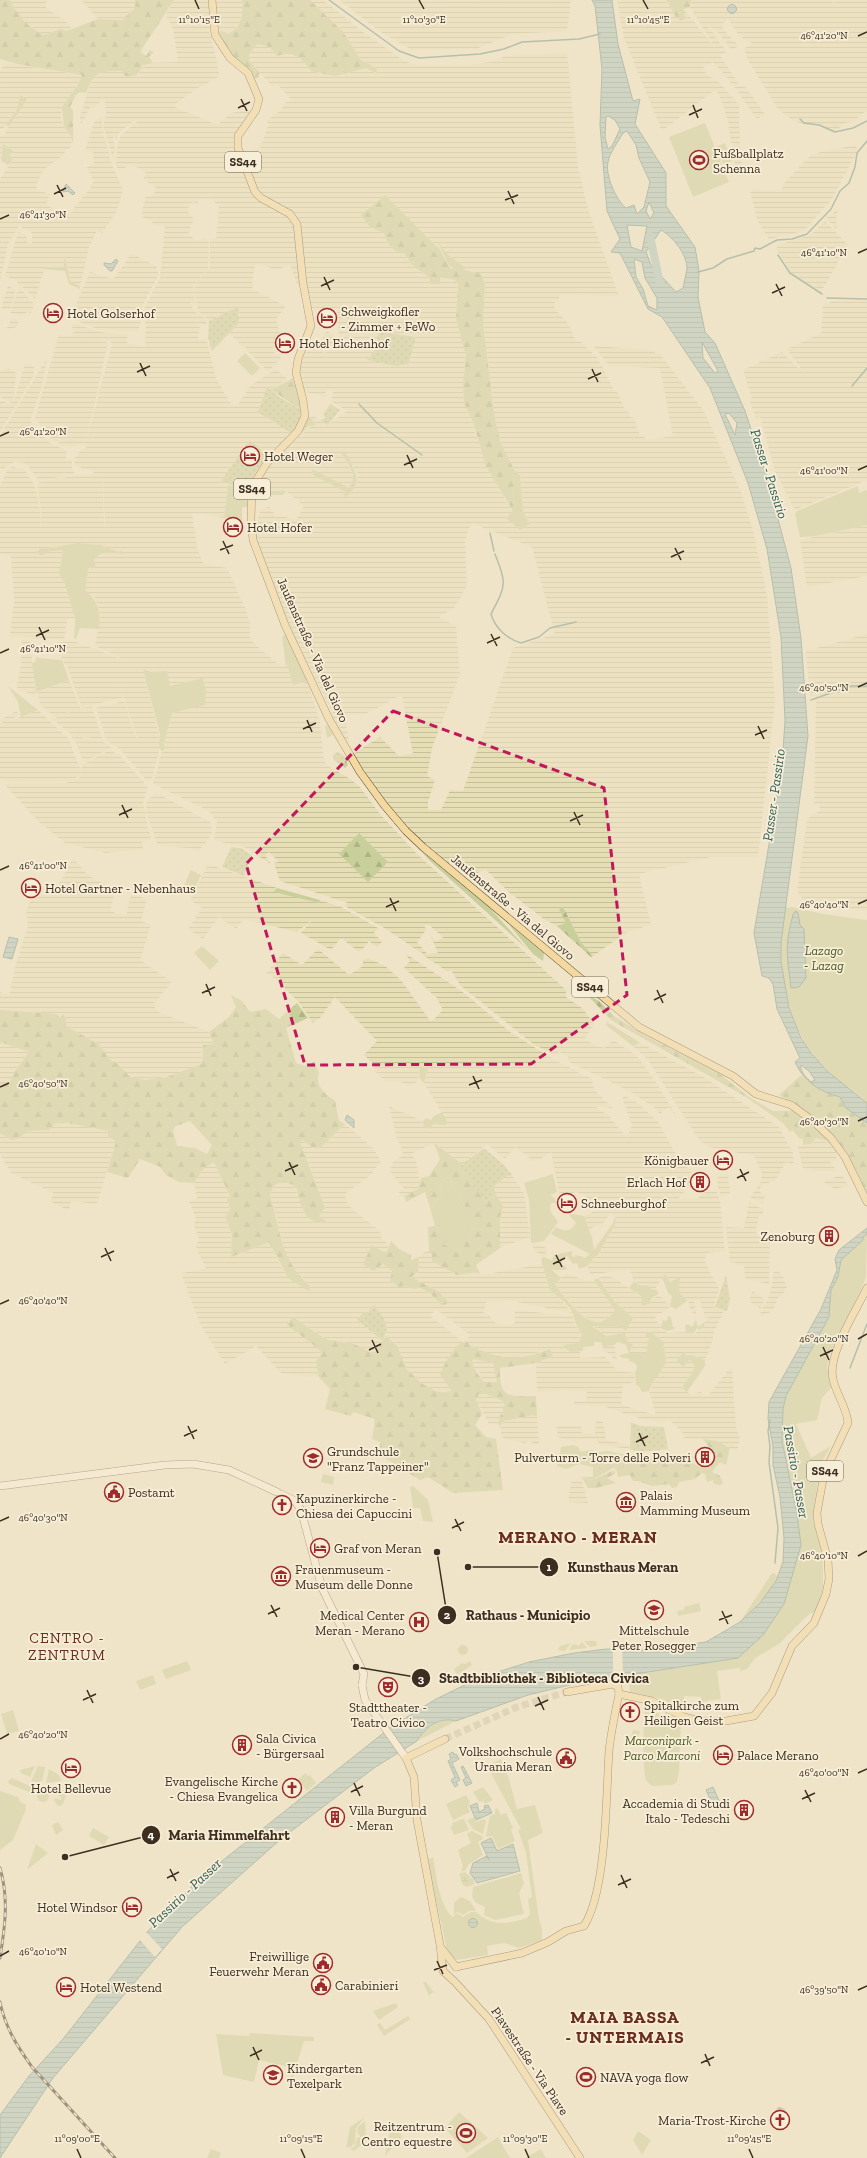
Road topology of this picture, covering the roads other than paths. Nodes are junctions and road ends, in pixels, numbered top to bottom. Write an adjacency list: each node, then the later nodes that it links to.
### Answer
1 (212, 0): 2 (main road, Jaufenstraße - Via del Giovo / SS44)
2 (867, 1202)
3 (867, 1288): 6 (main road, SS44)
4 (0, 1486): 8 (main road)
5 (567, 1692): 6 (main road)
6 (619, 1694): 10 (main road)
7 (445, 1739): 8 (main road)
8 (404, 1755): 9 (main road, Piavestraße - Via Piave)
9 (447, 1963): 10 (main road, Piavestraße - Via Piave); 10 (main road, Piavestraße - Via Piave)
10 (453, 1974): 11 (main road, Piavestraße - Via Piave)
11 (580, 2158)

